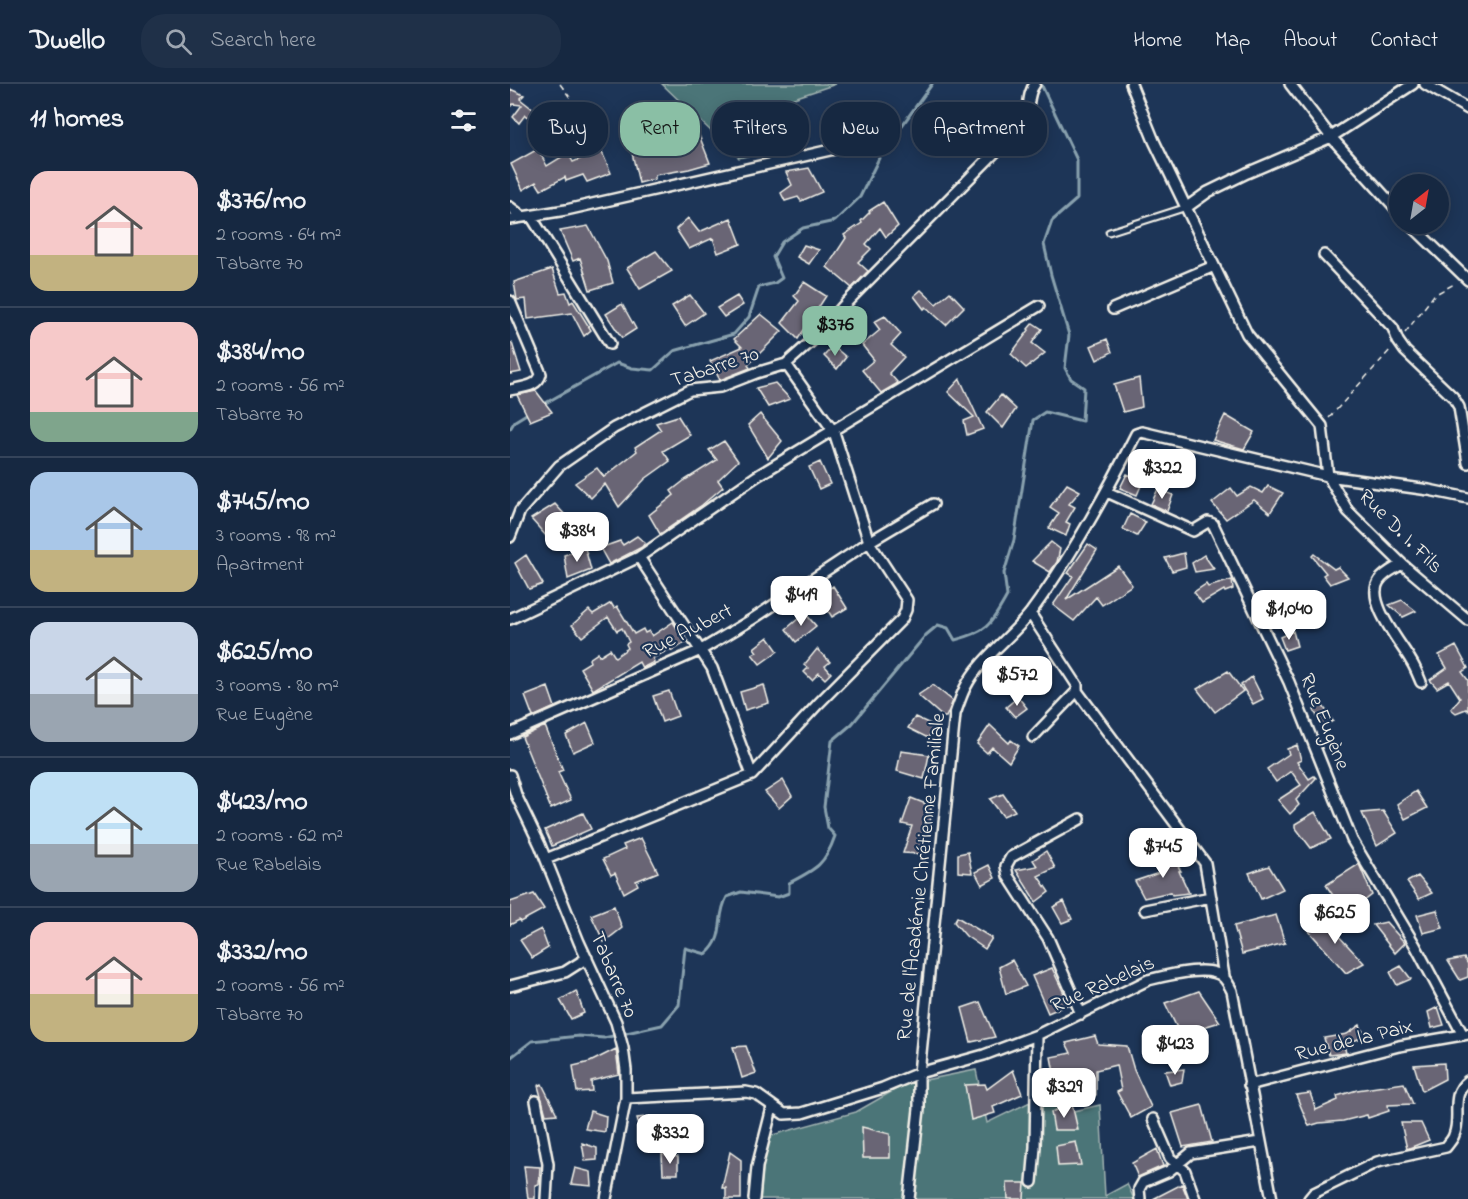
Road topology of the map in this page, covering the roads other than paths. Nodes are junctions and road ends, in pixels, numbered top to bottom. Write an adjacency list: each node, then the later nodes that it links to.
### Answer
1 (1035, 84): 23 (street, Tabarre 70)
2 (1131, 84): 11 (street)
3 (1290, 84): 7 (street)
4 (1413, 84): 7 (street)
5 (1425, 84): 6 (street)
6 (1468, 109)
7 (1331, 136): 9 (street); 11 (street)
8 (821, 152): 12 (street)
9 (1389, 201)
10 (510, 207): 12 (street)
11 (1187, 207): 14 (lane); 17 (street)
12 (527, 216): 13 (street); 22 (street)
13 (510, 219)
14 (1109, 232)
15 (1420, 234): 18 (street)
16 (1324, 255): 26 (street)
17 (1214, 266): 21 (street); 27 (street)
18 (1468, 280)
19 (510, 301): 24 (street)
20 (1039, 306): 25 (street)
21 (1113, 309)
22 (610, 344)
23 (786, 364): 25 (street); 31 (street, Tabarre 70)
24 (510, 390)
25 (834, 432): 32 (street); 33 (street)
26 (1468, 464)
27 (1328, 476): 28 (street, Rue de l'Académie Chrétienne Familiale); 29 (street); 34 (street, Rue D. I. Fils)
28 (1107, 492): 35 (street, Rue de l'Académie Chrétienne Familiale); 54 (street, Rue Eugène)
29 (1468, 498)
30 (933, 504): 32 (street, Rue Aubert)
31 (510, 537)
32 (869, 542): 38 (street, Rue Aubert); 43 (street)
33 (639, 557): 36 (street); 38 (street)
34 (1402, 564): 37 (street, Rue D. I. Fils); 39 (street)
35 (1029, 613): 40 (street); 55 (street, Rue de l'Académie Chrétienne Familiale)
36 (510, 619)
37 (1468, 620)
38 (701, 650): 41 (street, Rue Aubert); 43 (street)
39 (1421, 682)
40 (1077, 691): 42 (street); 47 (street)
41 (510, 734)
42 (1034, 737)
43 (752, 775): 46 (street)
44 (510, 776): 46 (street, Tabarre 70)
45 (1080, 819): 52 (street)
46 (546, 859): 49 (street, Tabarre 70)
47 (1211, 897): 48 (street); 50 (street)
48 (1145, 910)
49 (587, 958): 51 (street); 58 (street, Tabarre 70)
50 (1224, 976): 52 (street, Rue Rabelais); 57 (street)
51 (510, 986)
52 (1081, 1014): 53 (street, Rue Rabelais)
53 (1037, 1035): 55 (street, Rue Rabelais); 64 (street)
54 (1466, 1035): 57 (street, Rue de la Paix)
55 (919, 1073): 60 (street, Rue Rabelais); 68 (street, Rue de l'Académie Chrétienne Familiale)
56 (1468, 1081): 72 (street)
57 (1249, 1085): 62 (street)
58 (626, 1098): 60 (street); 66 (street, Tabarre 70)
59 (536, 1101): 65 (street)
60 (772, 1108): 67 (street)
61 (1153, 1119): 63 (street)
62 (1260, 1142): 63 (street); 71 (street)
63 (1178, 1163): 69 (street); 70 (street)
64 (1032, 1182)
65 (546, 1199)
66 (606, 1199)
67 (754, 1199)
68 (909, 1199)
69 (1140, 1199)
70 (1195, 1199)
71 (1272, 1199)
72 (1309, 1199)

